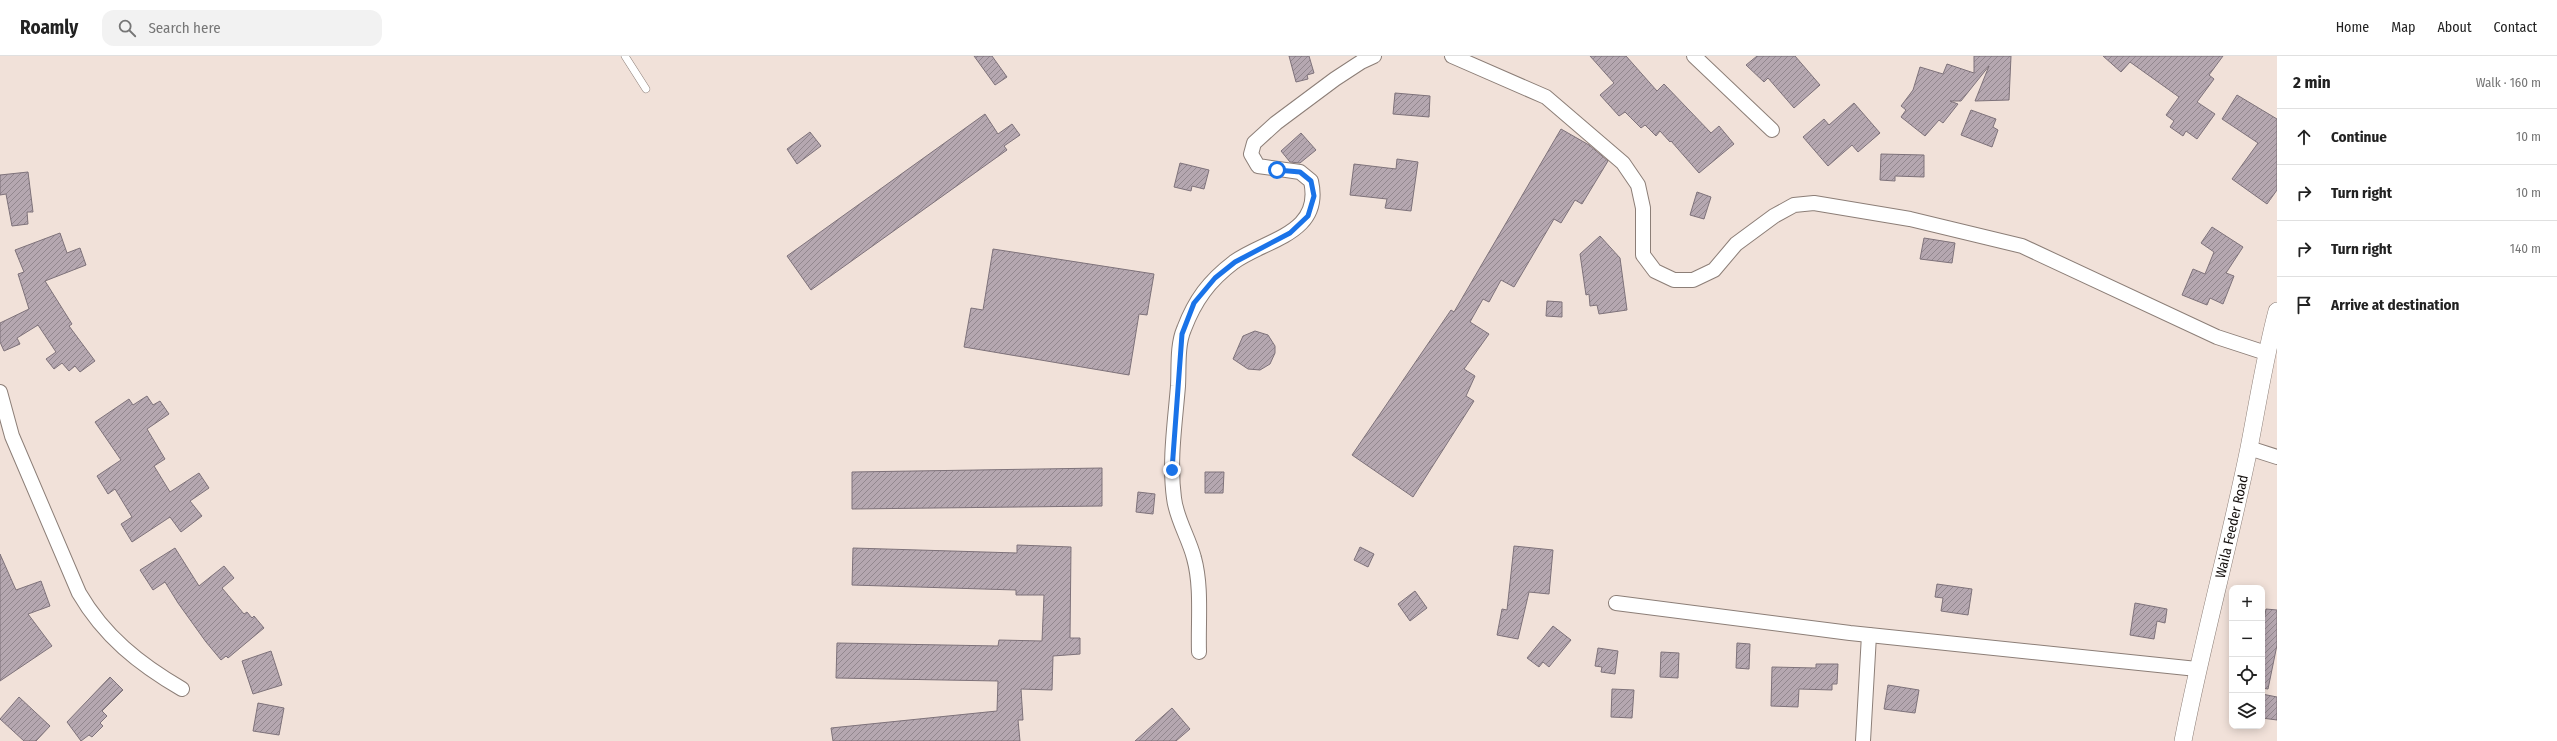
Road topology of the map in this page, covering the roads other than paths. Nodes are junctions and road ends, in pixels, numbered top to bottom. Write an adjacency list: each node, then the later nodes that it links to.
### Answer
1 (625, 56): 5 (lane)
2 (1374, 56): 14 (street)
3 (1452, 56): 8 (street)
4 (1694, 56): 6 (street)
5 (646, 89)
6 (1772, 130)
7 (2277, 311): 8 (street, Waila Feeder Road)
8 (2266, 353): 10 (street, Waila Feeder Road)
9 (0, 392): 16 (street)
10 (2249, 448): 11 (street); 15 (street, Waila Feeder Road)
11 (2277, 457)
12 (1616, 603): 13 (street)
13 (1869, 635): 15 (street); 17 (street)
14 (1199, 652)
15 (2197, 669): 18 (street, Waila Feeder Road)
16 (182, 689)
17 (1864, 741)
18 (2183, 741)

